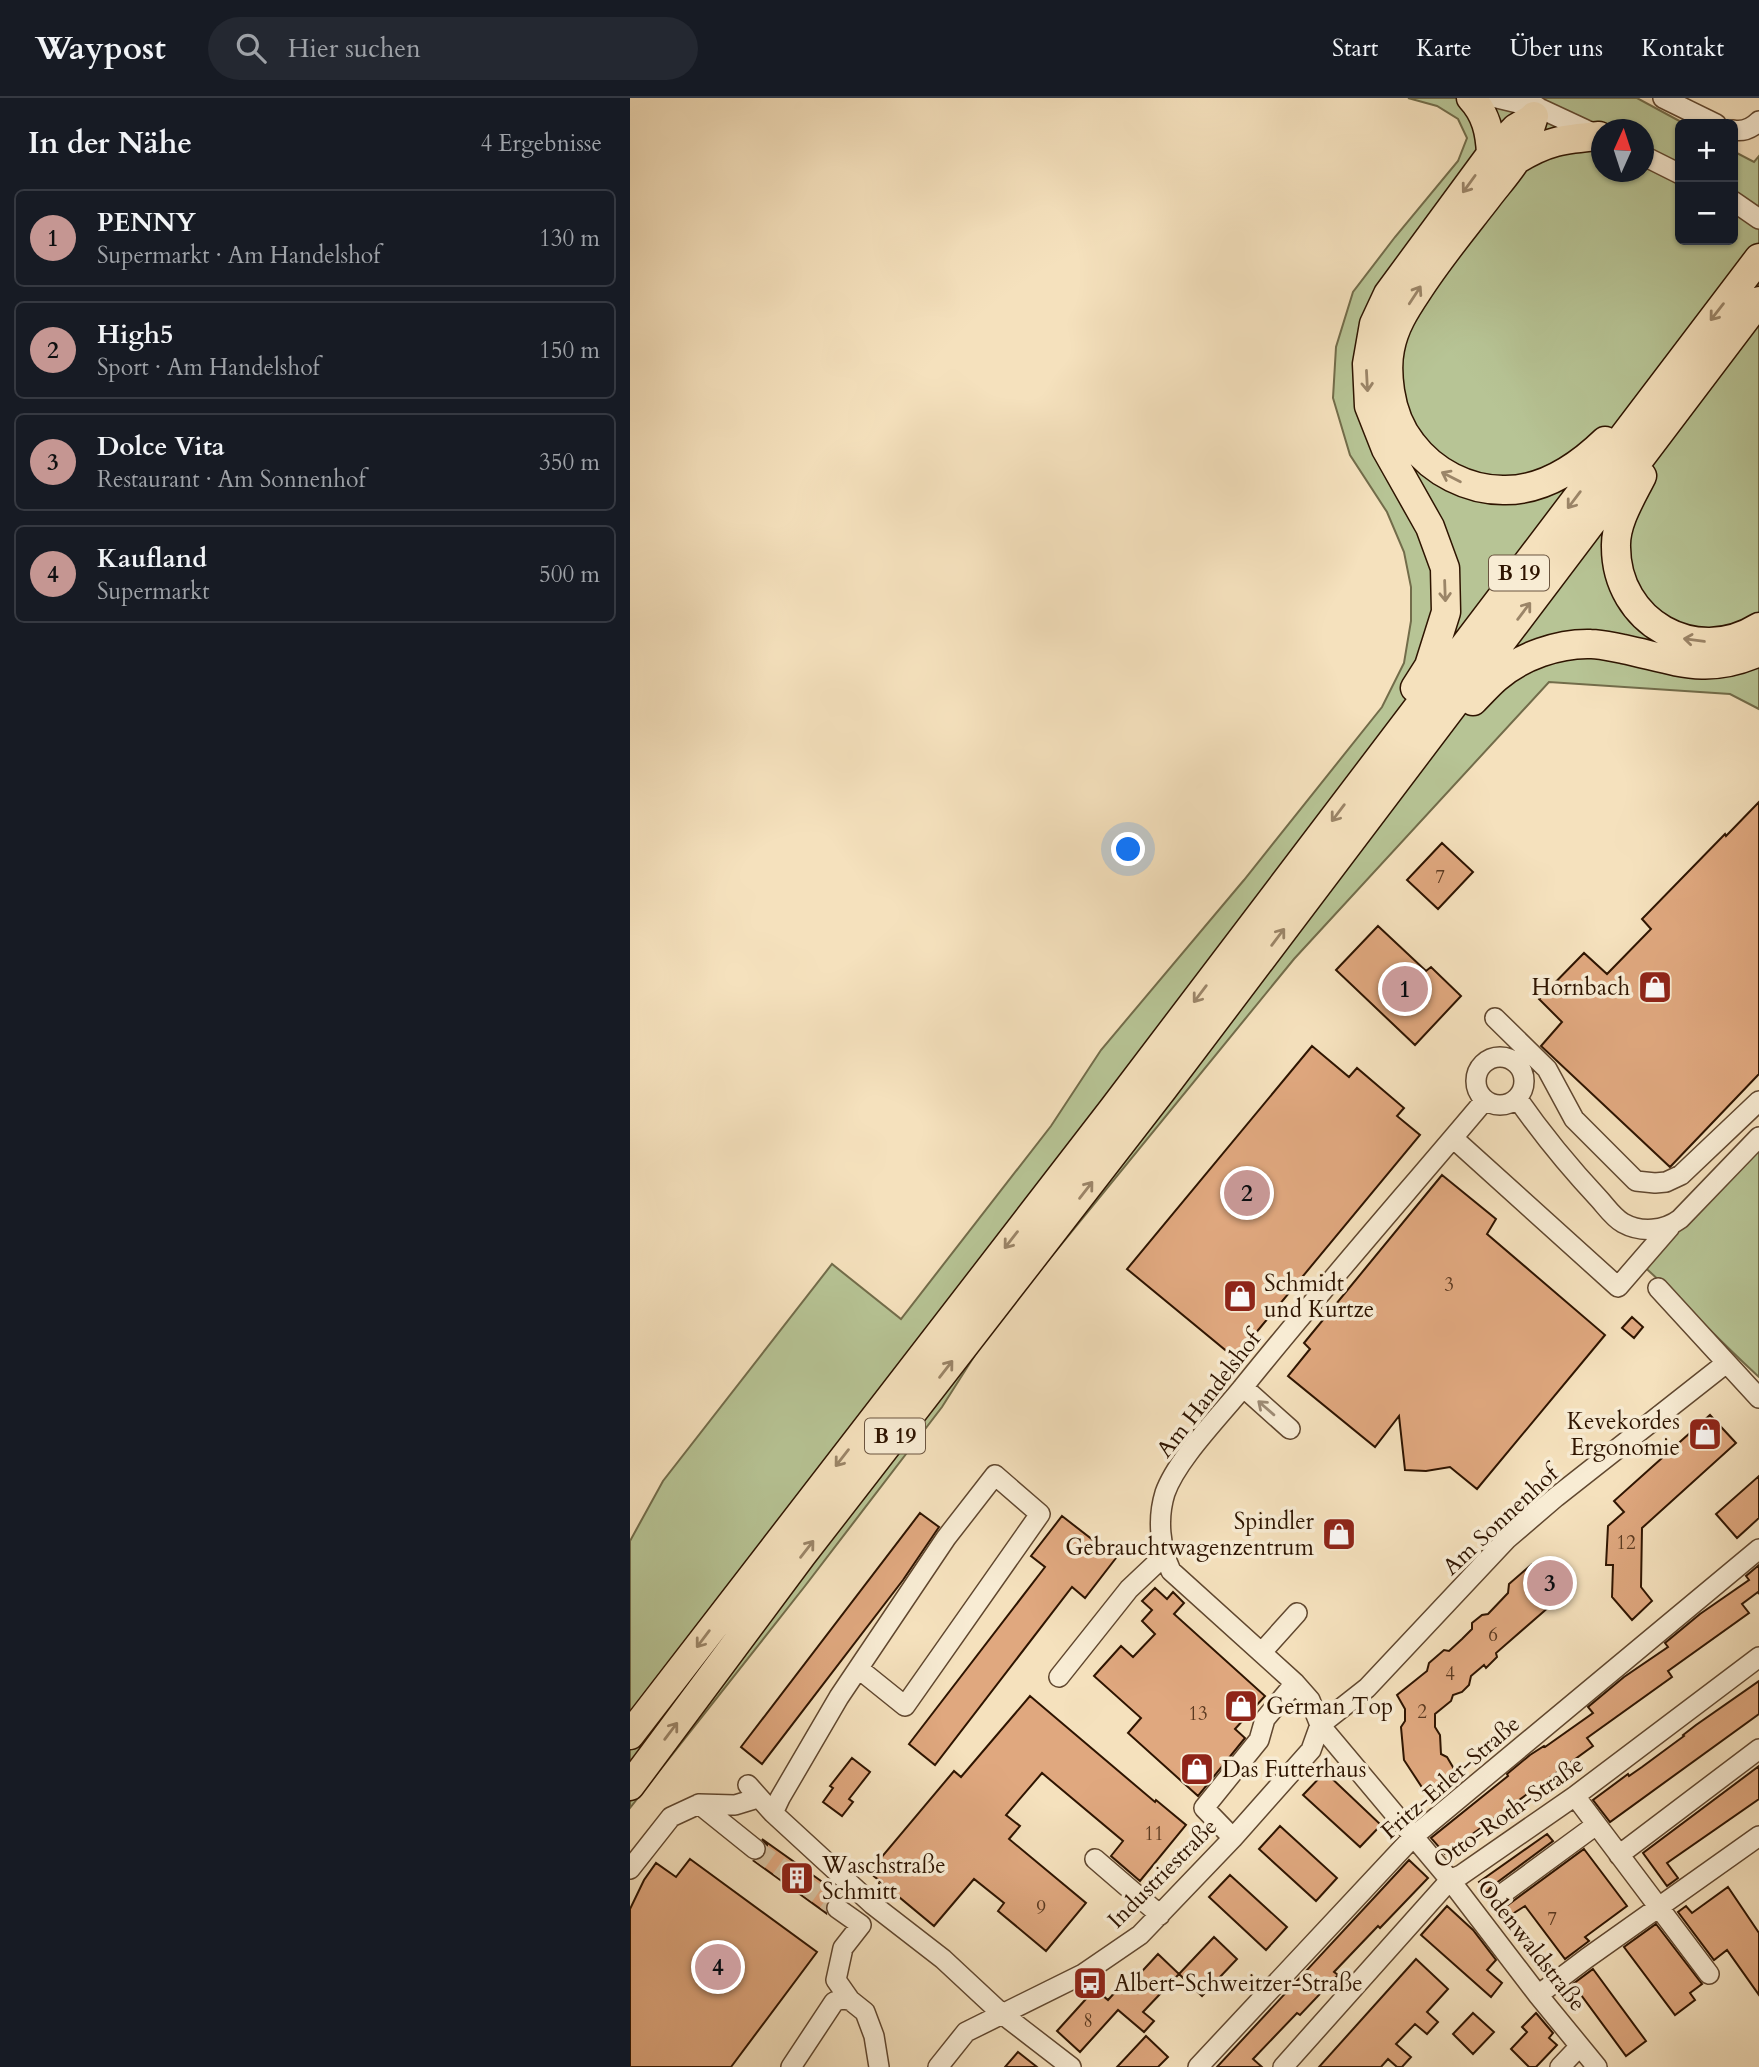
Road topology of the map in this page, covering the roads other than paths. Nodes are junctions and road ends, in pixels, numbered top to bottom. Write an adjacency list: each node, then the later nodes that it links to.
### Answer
1 (1471, 98): 10 (highway)
2 (1497, 98): 4 (street)
3 (1663, 98): 5 (street)
4 (1532, 108): 8 (street); 10 (highway)
5 (1706, 119)
6 (1759, 121): 7 (street)
7 (1738, 131)
8 (1591, 132)
9 (1591, 137): 10 (highway)
10 (1504, 157): 17 (highway, one-way to 10); 22 (highway, one-way to 22)
11 (1654, 161): 12 (street)
12 (1675, 172)
13 (1738, 204): 14 (street)
14 (1759, 219)
15 (1759, 258): 17 (highway, B 19, one-way to 17)
16 (1759, 301): 18 (highway, B 19)
17 (1659, 387): 22 (highway, B 19, one-way to 22)
18 (1667, 422): 19 (highway, one-way to 18); 21 (highway, B 19, one-way to 18)
19 (1759, 627)
20 (1759, 652): 21 (highway)
21 (1423, 743): 46 (highway, B 19, one-way to 21)
22 (1379, 759): 44 (highway, B 19, one-way to 44)
23 (1498, 1056): 24 (street); 25 (street); 26 (street)
24 (1517, 1098): 25 (street); 29 (street)
25 (1485, 1100): 28 (street, Am Handelshof)
26 (1759, 1101)
27 (1759, 1137): 29 (street)
28 (1453, 1138): 29 (street); 32 (street, Am Handelshof)
29 (1670, 1227)
30 (1658, 1289): 31 (street)
31 (1725, 1364): 33 (street); 43 (street, Am Sonnenhof)
32 (1243, 1387): 34 (street, one-way to 32); 36 (street, Am Handelshof)
33 (1759, 1398)
34 (1290, 1429)
35 (1759, 1549): 51 (street, Fritz-Erler-Straße)
36 (1164, 1556): 38 (street); 41 (street)
37 (1297, 1613): 38 (street)
38 (1262, 1652): 42 (street)
39 (1759, 1657): 47 (street, Otto-Roth-Straße)
40 (859, 1669): 40 (street); 49 (street)
41 (1059, 1677)
42 (1295, 1683): 43 (street); 53 (street)
43 (1320, 1725): 51 (street, Odenwaldstraße); 53 (street, Industriestraße)
44 (630, 1734)
45 (1759, 1749): 55 (street)
46 (630, 1786)
47 (1575, 1796): 50 (street); 58 (street, Otto-Roth-Straße)
48 (699, 1804): 49 (street); 54 (street); 57 (street)
49 (773, 1813): 66 (street)
50 (1596, 1825): 55 (street); 59 (street)
51 (1414, 1836): 58 (street, Odenwaldstraße); 72 (street, Fritz-Erler-Straße)
52 (1759, 1836): 61 (street)
53 (1233, 1838): 62 (street, Industriestraße)
54 (755, 1849)
55 (1619, 1855): 61 (street)
56 (1095, 1859): 62 (street)
57 (630, 1869)
58 (1451, 1880): 64 (street, Odenwaldstraße); 73 (street, Otto-Roth-Straße)
59 (1498, 1897)
60 (837, 1908): 65 (street)
61 (1658, 1908): 63 (street); 64 (street)
62 (1160, 1915): 66 (street, Industriestraße)
63 (1709, 1974)
64 (1538, 1995): 67 (street, Odenwaldstraße)
65 (849, 2000): 68 (street); 69 (street)
66 (1001, 2013): 70 (street, Industriestraße); 71 (street)
67 (1579, 2047): 74 (street); 75 (street, Odenwaldstraße)
68 (791, 2067)
69 (879, 2067)
70 (938, 2067)
71 (1071, 2067)
72 (1198, 2067)
73 (1283, 2067)
74 (1560, 2067)
75 (1597, 2067)

